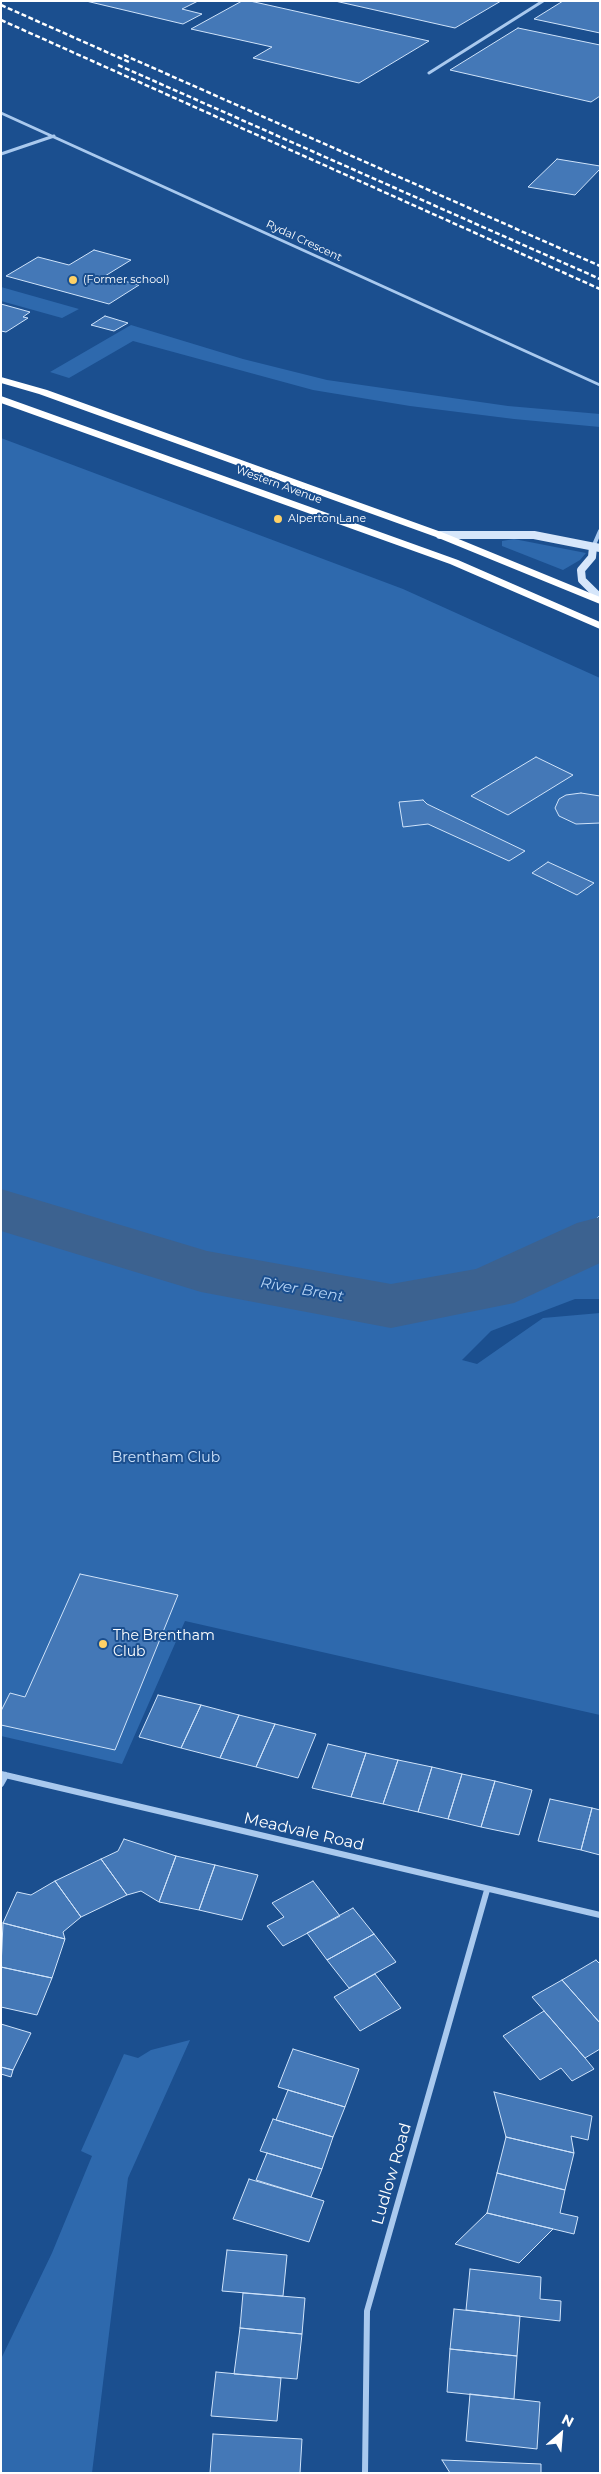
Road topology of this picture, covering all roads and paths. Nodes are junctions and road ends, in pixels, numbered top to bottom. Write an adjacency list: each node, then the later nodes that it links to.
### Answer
1 (543, 1): 2 (street)
2 (429, 73)
3 (1, 112): 4 (street, Rydal Crescent)
4 (54, 136): 5 (street); 7 (street, Rydal Crescent)
5 (1, 154)
6 (1, 380): 10 (highway, Western Avenue)
7 (600, 385)
8 (1, 399): 13 (highway, Western Avenue)
9 (600, 530): 11 (street)
10 (440, 535): 11 (main road); 12 (highway, Western Avenue)
11 (596, 547): 12 (main road)
12 (600, 599)
13 (600, 626)
14 (4, 1775): 15 (street); 16 (street, Meadvale Road)
15 (1, 1784)
16 (487, 1890): 17 (street, Meadvale Road); 18 (street, Ludlow Road)
17 (600, 1915)
18 (365, 2473)

